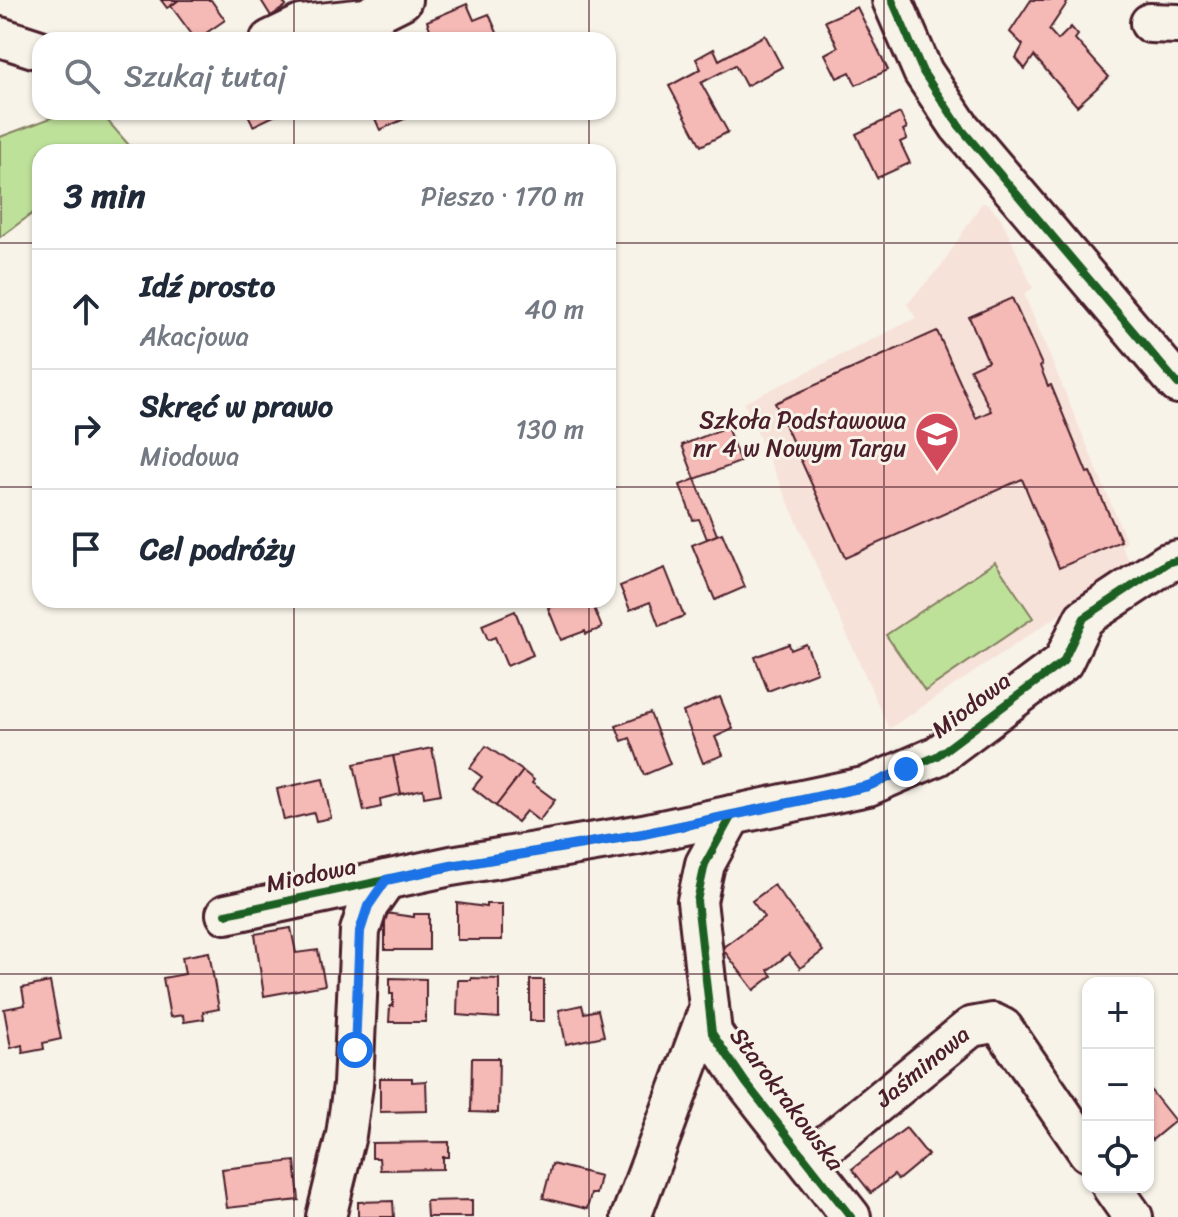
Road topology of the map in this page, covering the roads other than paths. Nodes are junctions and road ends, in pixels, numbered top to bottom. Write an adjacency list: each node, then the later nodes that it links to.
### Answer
1 (402, 0): 3 (street)
2 (892, 0): 6 (street)
3 (287, 32)
4 (0, 37): 5 (street)
5 (32, 47)
6 (1178, 384)
7 (1178, 560): 8 (street, Miodowa)
8 (732, 815): 9 (street, Miodowa); 11 (street, Starokrakowska)
9 (386, 880): 10 (street, Miodowa); 15 (street)
10 (226, 914)
11 (709, 1008): 13 (street, Starokrakowska); 16 (street, Starokrakowska)
12 (1082, 1143): 13 (street, Jaśminowa)
13 (808, 1160): 17 (street, Starokrakowska)
14 (1116, 1193): 18 (street)
15 (326, 1217)
16 (631, 1217)
17 (851, 1217)
18 (1133, 1217)

